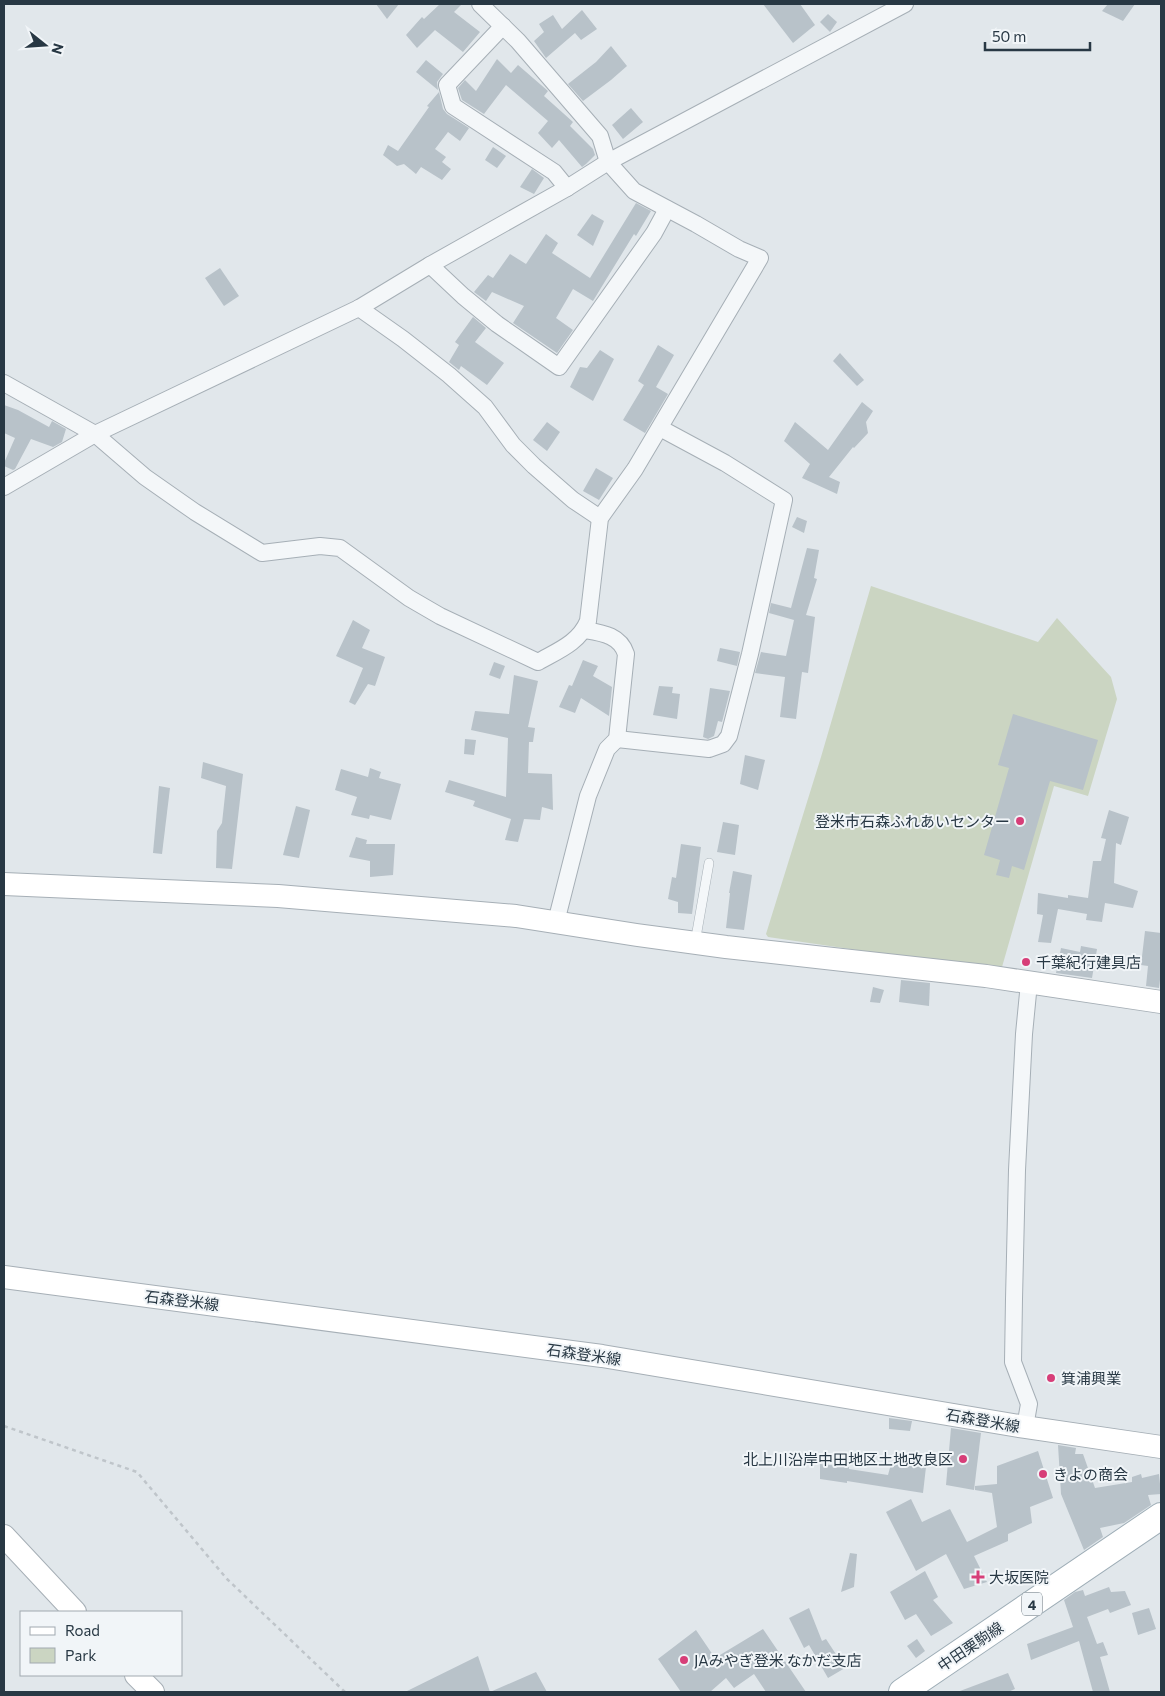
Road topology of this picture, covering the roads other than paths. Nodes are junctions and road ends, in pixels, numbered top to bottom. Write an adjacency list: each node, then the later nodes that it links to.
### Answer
1 (480, 4): 3 (street)
2 (905, 4): 4 (street)
3 (503, 26): 4 (street); 5 (street)
4 (608, 162): 5 (street); 6 (street)
5 (567, 188): 7 (street)
6 (667, 209): 7 (street); 10 (street)
7 (430, 265): 8 (street)
8 (359, 308): 11 (street); 13 (street)
9 (4, 383): 11 (street)
10 (660, 428): 13 (street); 15 (street)
11 (95, 434): 12 (street); 14 (street)
12 (4, 487)
13 (600, 518): 14 (street)
14 (584, 630): 15 (street)
15 (617, 739): 18 (street)
16 (709, 863): 19 (lane)
17 (4, 884): 18 (street)
18 (556, 922): 19 (street)
19 (695, 943): 20 (street)
20 (1029, 983): 21 (street); 23 (street)
21 (1161, 1002)
22 (4, 1277): 23 (street, 石森登米線)
23 (1026, 1427): 24 (street, 石森登米線)
24 (1161, 1447)
25 (1161, 1516): 30 (main road, 中田栗駒線 / 4)
26 (4, 1536): 27 (street)
27 (74, 1611)
28 (137, 1676): 29 (street)
29 (153, 1692)
30 (902, 1692)

